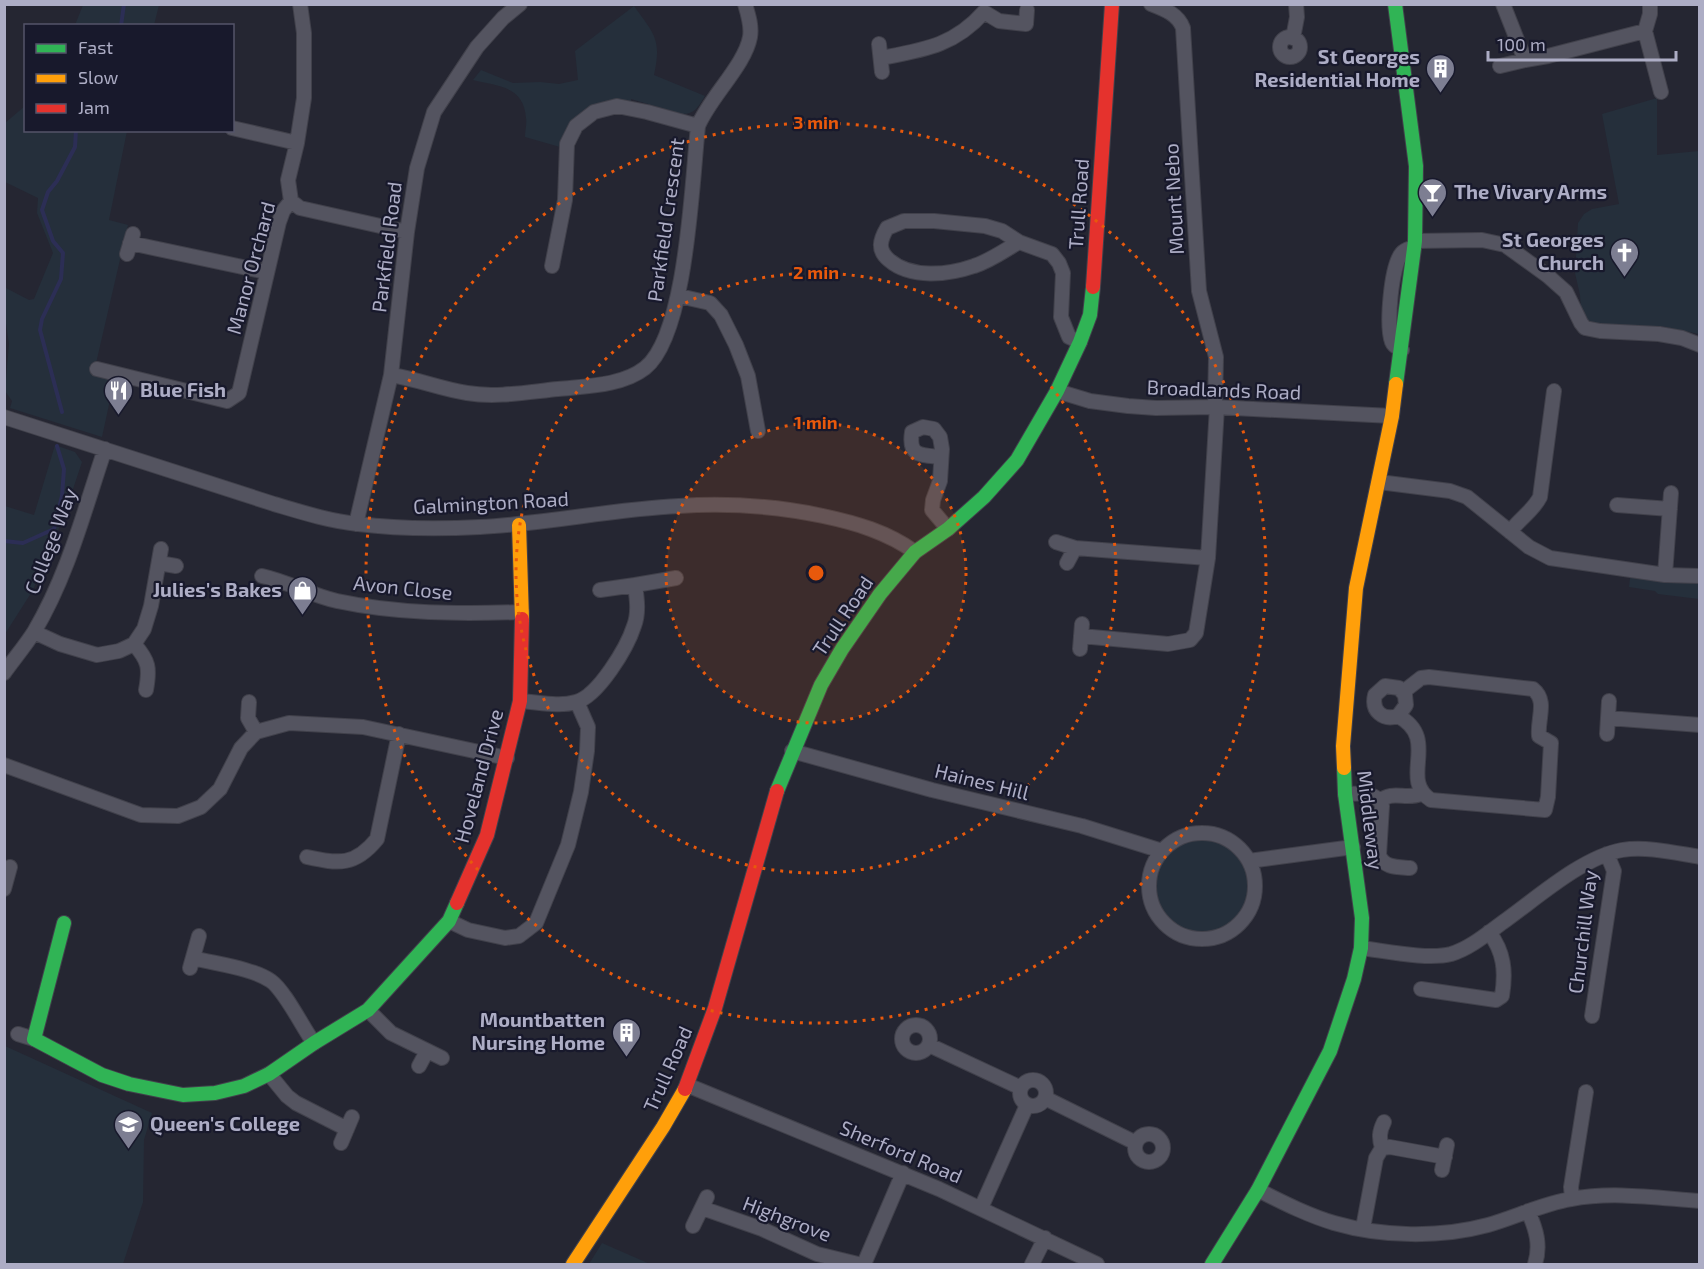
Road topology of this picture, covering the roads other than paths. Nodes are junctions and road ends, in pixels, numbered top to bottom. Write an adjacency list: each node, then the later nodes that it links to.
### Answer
1 (300, 4): 20 (street, Manor Orchard)
2 (520, 4): 22 (street, Parkfield Road)
3 (745, 4): 18 (street, Parkfield Crescent)
4 (1112, 4): 29 (street, Trull Road)
5 (1296, 4): 13 (street)
6 (1395, 4): 25 (street, Middleway)
7 (1503, 4): 15 (street)
8 (1650, 4): 12 (street)
9 (1156, 6): 35 (street, Mount Nebo)
10 (984, 8): 11 (street); 14 (street)
11 (1027, 10)
12 (1645, 32): 15 (street); 17 (street)
13 (1293, 38)
14 (879, 44)
15 (1525, 60): 16 (street)
16 (1500, 66)
17 (1661, 92)
18 (698, 126): 26 (street); 28 (street, Parkfield Crescent)
19 (234, 128): 20 (street)
20 (297, 143): 21 (street, Manor Orchard)
21 (291, 201): 22 (street); 27 (street, Manor Orchard)
22 (407, 232): 32 (street, Parkfield Road)
23 (1020, 242): 23 (street); 29 (street)
24 (130, 244): 27 (street)
25 (1415, 244): 30 (street); 36 (street, Middleway)
26 (551, 266)
27 (266, 272): 31 (street, Manor Orchard)
28 (679, 296): 32 (street, Parkfield Crescent); 38 (street)
29 (1080, 342): 33 (street, Trull Road)
30 (1700, 345)
31 (97, 369)
32 (391, 375): 45 (street, Parkfield Road)
33 (1057, 391): 35 (street, Broadlands Road); 47 (street, Trull Road)
34 (1554, 391): 48 (street)
35 (1216, 407): 36 (street, Broadlands Road); 52 (street, Mount Nebo)
36 (1392, 416): 41 (street, Middleway)
37 (4, 417): 39 (street, Galmington Road)
38 (757, 431)
39 (105, 449): 45 (street, Galmington Road); 64 (street, College Way)
40 (941, 457): 47 (street)
41 (1379, 482): 48 (street); 70 (street, Middleway)
42 (1671, 493): 44 (street)
43 (1617, 505): 44 (street)
44 (1670, 509): 55 (street)
45 (357, 524): 46 (street, Galmington Road)
46 (519, 525): 51 (street, Galmington Road); 63 (street, Hoveland Drive)
47 (948, 529): 51 (street, Trull Road)
48 (1510, 532): 55 (street)
49 (1056, 542): 50 (street)
50 (1075, 548): 52 (street); 53 (street)
51 (915, 552): 82 (street, Trull Road)
52 (1208, 558): 65 (street, Mount Nebo)
53 (1067, 563)
54 (177, 566): 66 (street)
55 (1665, 575): 57 (street)
56 (262, 576): 59 (street, Avon Close)
57 (1700, 576)
58 (680, 578): 60 (street)
59 (283, 581): 62 (street); 63 (street, Avon Close)
60 (635, 585): 61 (street); 75 (street)
61 (597, 588)
62 (281, 595)
63 (522, 612): 72 (street, Hoveland Drive)
64 (34, 632): 66 (street); 67 (street, College Way)
65 (1081, 636)
66 (134, 644): 68 (street)
67 (4, 673)
68 (146, 690)
69 (1403, 692): 71 (street); 76 (street); 86 (street)
70 (1347, 697): 71 (street); 85 (street, Middleway)
71 (1374, 700): 76 (street)
72 (520, 701): 75 (street); 83 (street, Hoveland Drive)
73 (1609, 701): 77 (street)
74 (249, 702): 79 (street)
75 (577, 702): 97 (street)
76 (1398, 716): 86 (street)
77 (1608, 718): 78 (street); 81 (street)
78 (1700, 725)
79 (256, 732): 80 (street); 84 (street)
80 (399, 734): 83 (street); 91 (street)
81 (1607, 734)
82 (792, 751): 89 (street, Haines Hill); 113 (street, Trull Road)
83 (507, 758): 97 (street, Hoveland Drive)
84 (5, 765)
85 (1345, 794): 87 (street); 88 (street, Middleway)
86 (1421, 794): 87 (street)
87 (1380, 801): 95 (street)
88 (1353, 847): 93 (street); 101 (street, Middleway)
89 (1162, 851): 93 (street); 93 (street)
90 (1606, 854): 92 (street, Churchill Way); 99 (street, Churchill Way); 104 (street, Churchill Way)
91 (307, 857)
92 (1700, 857)
93 (1249, 861)
94 (10, 867): 96 (street)
95 (1410, 868)
96 (4, 889)
97 (449, 921): 103 (street, Hoveland Drive)
98 (64, 922): 106 (street)
99 (1489, 932): 101 (street, Churchill Way); 102 (street)
100 (199, 936): 107 (street)
101 (1360, 948): 124 (street, Middleway)
102 (1421, 989)
103 (368, 1010): 107 (street, Hoveland Drive); 109 (street)
104 (1592, 1016)
105 (18, 1034): 106 (street)
106 (34, 1039): 112 (street, Hoveland Drive)
107 (314, 1043): 112 (street, Hoveland Drive)
108 (929, 1045): 114 (street)
109 (427, 1051): 110 (street); 111 (street)
110 (442, 1058)
111 (419, 1066)
112 (269, 1074): 119 (street)
113 (687, 1085): 123 (street, Sherford Road); 132 (street, Trull Road)
114 (1022, 1088): 116 (street); 117 (street)
115 (1586, 1092): 125 (street)
116 (1045, 1098): 117 (street); 120 (street)
117 (1027, 1105): 127 (street)
118 (1384, 1122): 121 (street)
119 (341, 1143)
120 (1136, 1143)
121 (1382, 1148): 122 (street); 130 (street)
122 (1445, 1157)
123 (903, 1173): 127 (street, Sherford Road); 134 (street)
124 (1258, 1190): 130 (street); 137 (street, Middleway)
125 (1572, 1198): 126 (street); 128 (street)
126 (1700, 1201)
127 (981, 1208): 131 (street, Sherford Road)
128 (1528, 1211): 130 (street); 138 (street)
129 (693, 1226): 133 (street, Highgrove)
130 (1363, 1228)
131 (1045, 1238): 135 (street); 136 (street, Sherford Road)
132 (573, 1264)
133 (858, 1264)
134 (864, 1264)
135 (1032, 1264)
136 (1097, 1264)
137 (1212, 1264)
138 (1535, 1264)

